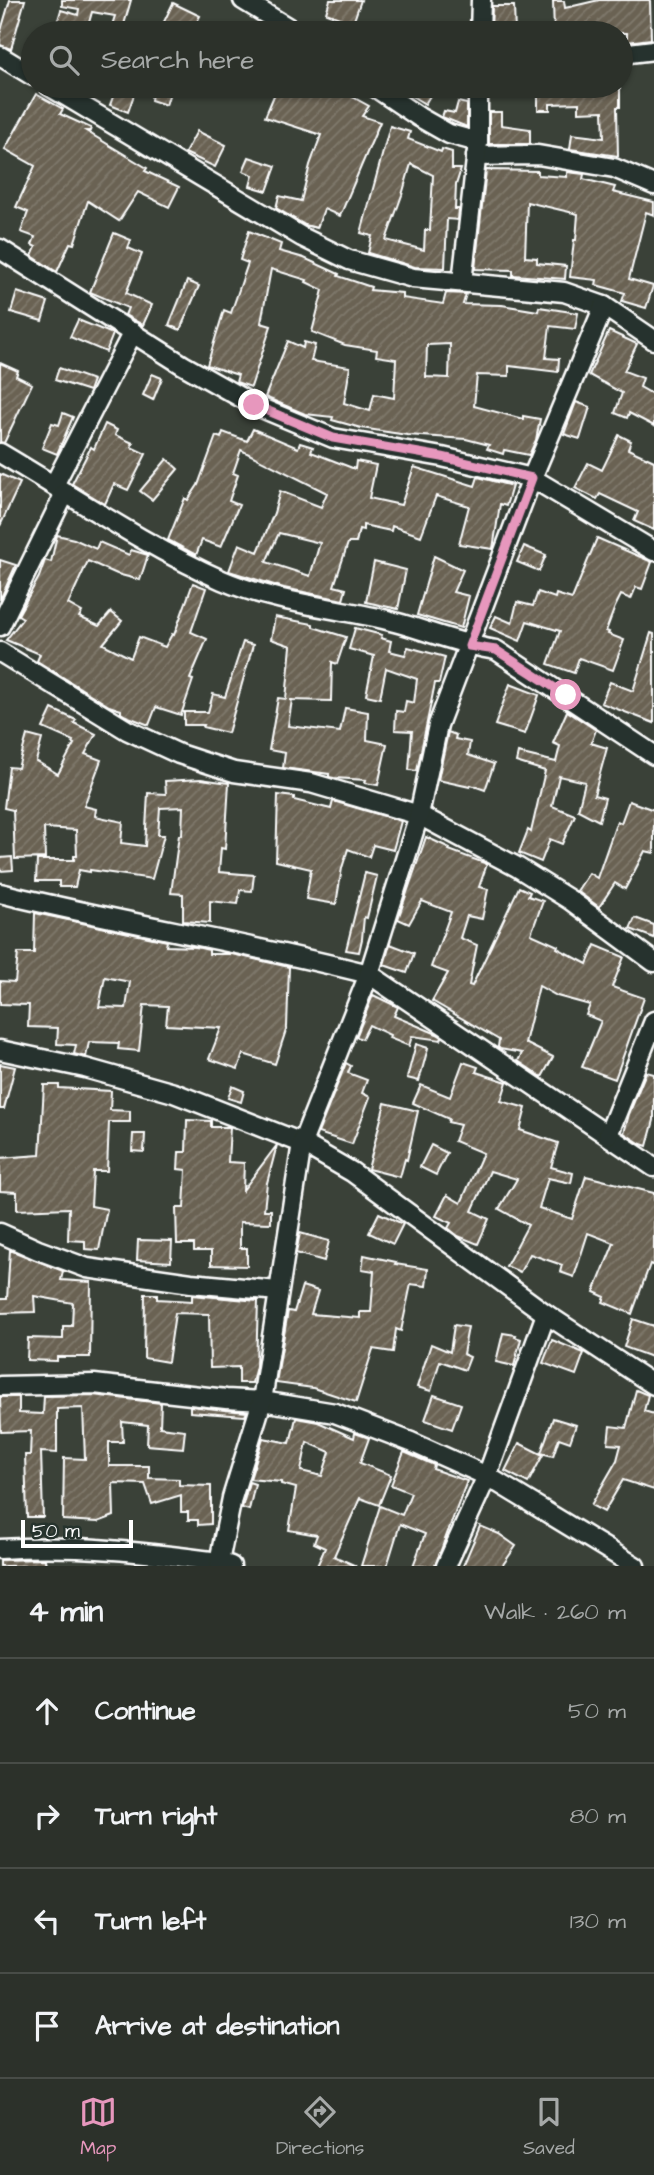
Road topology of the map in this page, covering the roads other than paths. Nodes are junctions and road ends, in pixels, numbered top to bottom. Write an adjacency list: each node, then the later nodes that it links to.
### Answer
1 (243, 0): 3 (street)
2 (481, 0): 4 (street)
3 (277, 21)
4 (480, 21)
5 (654, 50): 6 (street)
6 (633, 53)
7 (0, 56): 8 (street)
8 (21, 69)
9 (69, 98): 15 (street)
10 (391, 98): 12 (street)
11 (478, 98): 12 (street)
12 (477, 149): 13 (street); 15 (street)
13 (654, 185)
14 (0, 250): 17 (street)
15 (462, 282): 16 (street)
16 (604, 306): 18 (street); 20 (street)
17 (133, 332): 20 (street); 21 (street)
18 (654, 340)
19 (0, 453): 21 (street)
20 (532, 478): 22 (street); 24 (street)
21 (60, 489): 23 (street); 24 (street)
22 (654, 551)
23 (0, 626)
24 (469, 646): 26 (street); 27 (street)
25 (0, 652): 27 (street)
26 (654, 755)
27 (419, 815): 29 (street); 30 (street)
28 (0, 893): 30 (street)
29 (654, 962)
30 (369, 974): 33 (street); 34 (street)
31 (654, 1021): 33 (street)
32 (0, 1050): 34 (street)
33 (608, 1135): 35 (street)
34 (302, 1143): 37 (street); 38 (street)
35 (654, 1167)
36 (0, 1233): 37 (street)
37 (278, 1291): 41 (street)
38 (546, 1314): 39 (street); 42 (street)
39 (654, 1385)
40 (0, 1386): 41 (street)
41 (262, 1401): 42 (street); 44 (street)
42 (487, 1476): 45 (street); 46 (street)
43 (0, 1549): 44 (street)
44 (225, 1564)
45 (446, 1566)
46 (635, 1566)

